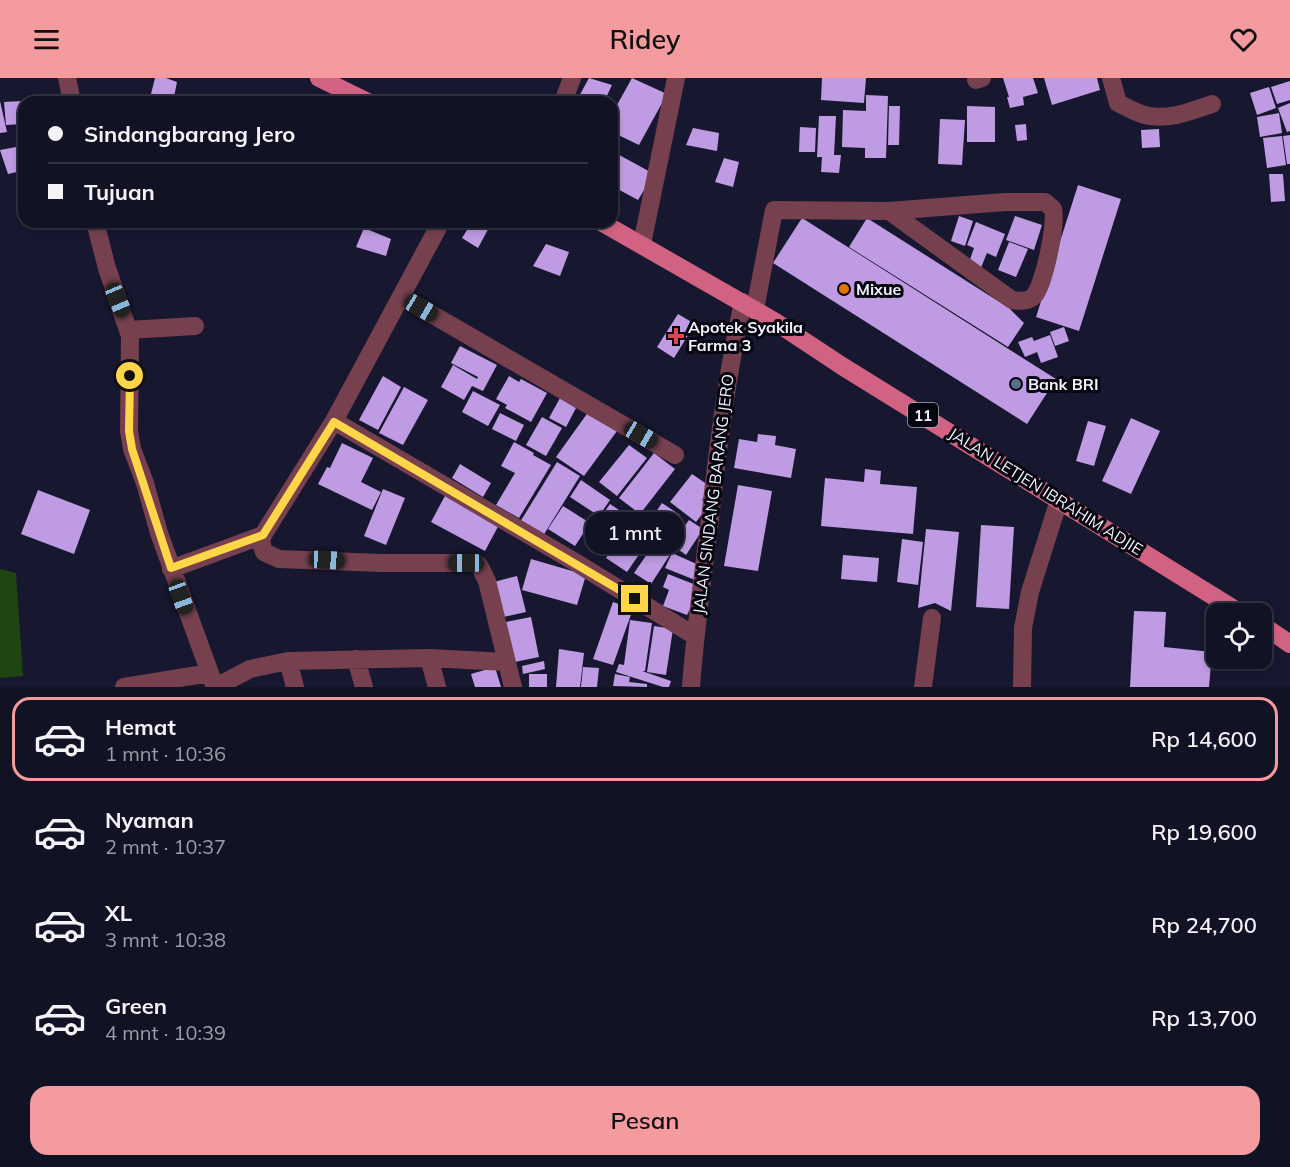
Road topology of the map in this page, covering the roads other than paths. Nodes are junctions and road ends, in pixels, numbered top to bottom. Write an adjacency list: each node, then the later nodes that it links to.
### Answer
1 (67, 78): 6 (street)
2 (319, 78): 7 (main road)
3 (572, 78): 8 (street)
4 (676, 78): 14 (street)
5 (1111, 78): 9 (street)
6 (71, 96)
7 (356, 96)
8 (565, 96)
9 (1212, 104)
10 (890, 211): 10 (street); 16 (street, JALAN SINDANG BARANG JERO)
11 (97, 228): 18 (street)
12 (438, 228): 15 (street)
13 (612, 228): 14 (main road, JALAN LETJEN IBRAHIM ADJIE / 11)
14 (642, 244): 16 (main road, JALAN LETJEN IBRAHIM ADJIE / 11)
15 (402, 297): 19 (street); 20 (street)
16 (749, 306): 21 (main road, JALAN LETJEN IBRAHIM ADJIE / 11); 27 (street, JALAN SINDANG BARANG JERO)
17 (195, 326): 18 (street)
18 (128, 330): 23 (street)
19 (334, 422): 22 (street); 27 (street)
20 (675, 454)
21 (1059, 500): 24 (main road, JALAN LETJEN IBRAHIM ADJIE / 11); 41 (street)
22 (263, 535): 23 (street); 32 (street)
23 (171, 568): 33 (street)
24 (1224, 603)
25 (932, 618): 40 (street)
26 (1272, 632): 28 (main road)
27 (695, 636): 39 (street, JALAN SINDANG BARANG JERO)
28 (1290, 644)
29 (429, 658): 30 (street); 32 (street); 37 (street)
30 (356, 659): 31 (street); 36 (street)
31 (288, 661): 33 (street); 35 (street)
32 (506, 662): 38 (street)
33 (214, 682): 34 (street)
34 (124, 687)
35 (295, 687)
36 (364, 687)
37 (437, 687)
38 (513, 687)
39 (691, 687)
40 (923, 687)
41 (1022, 687)

